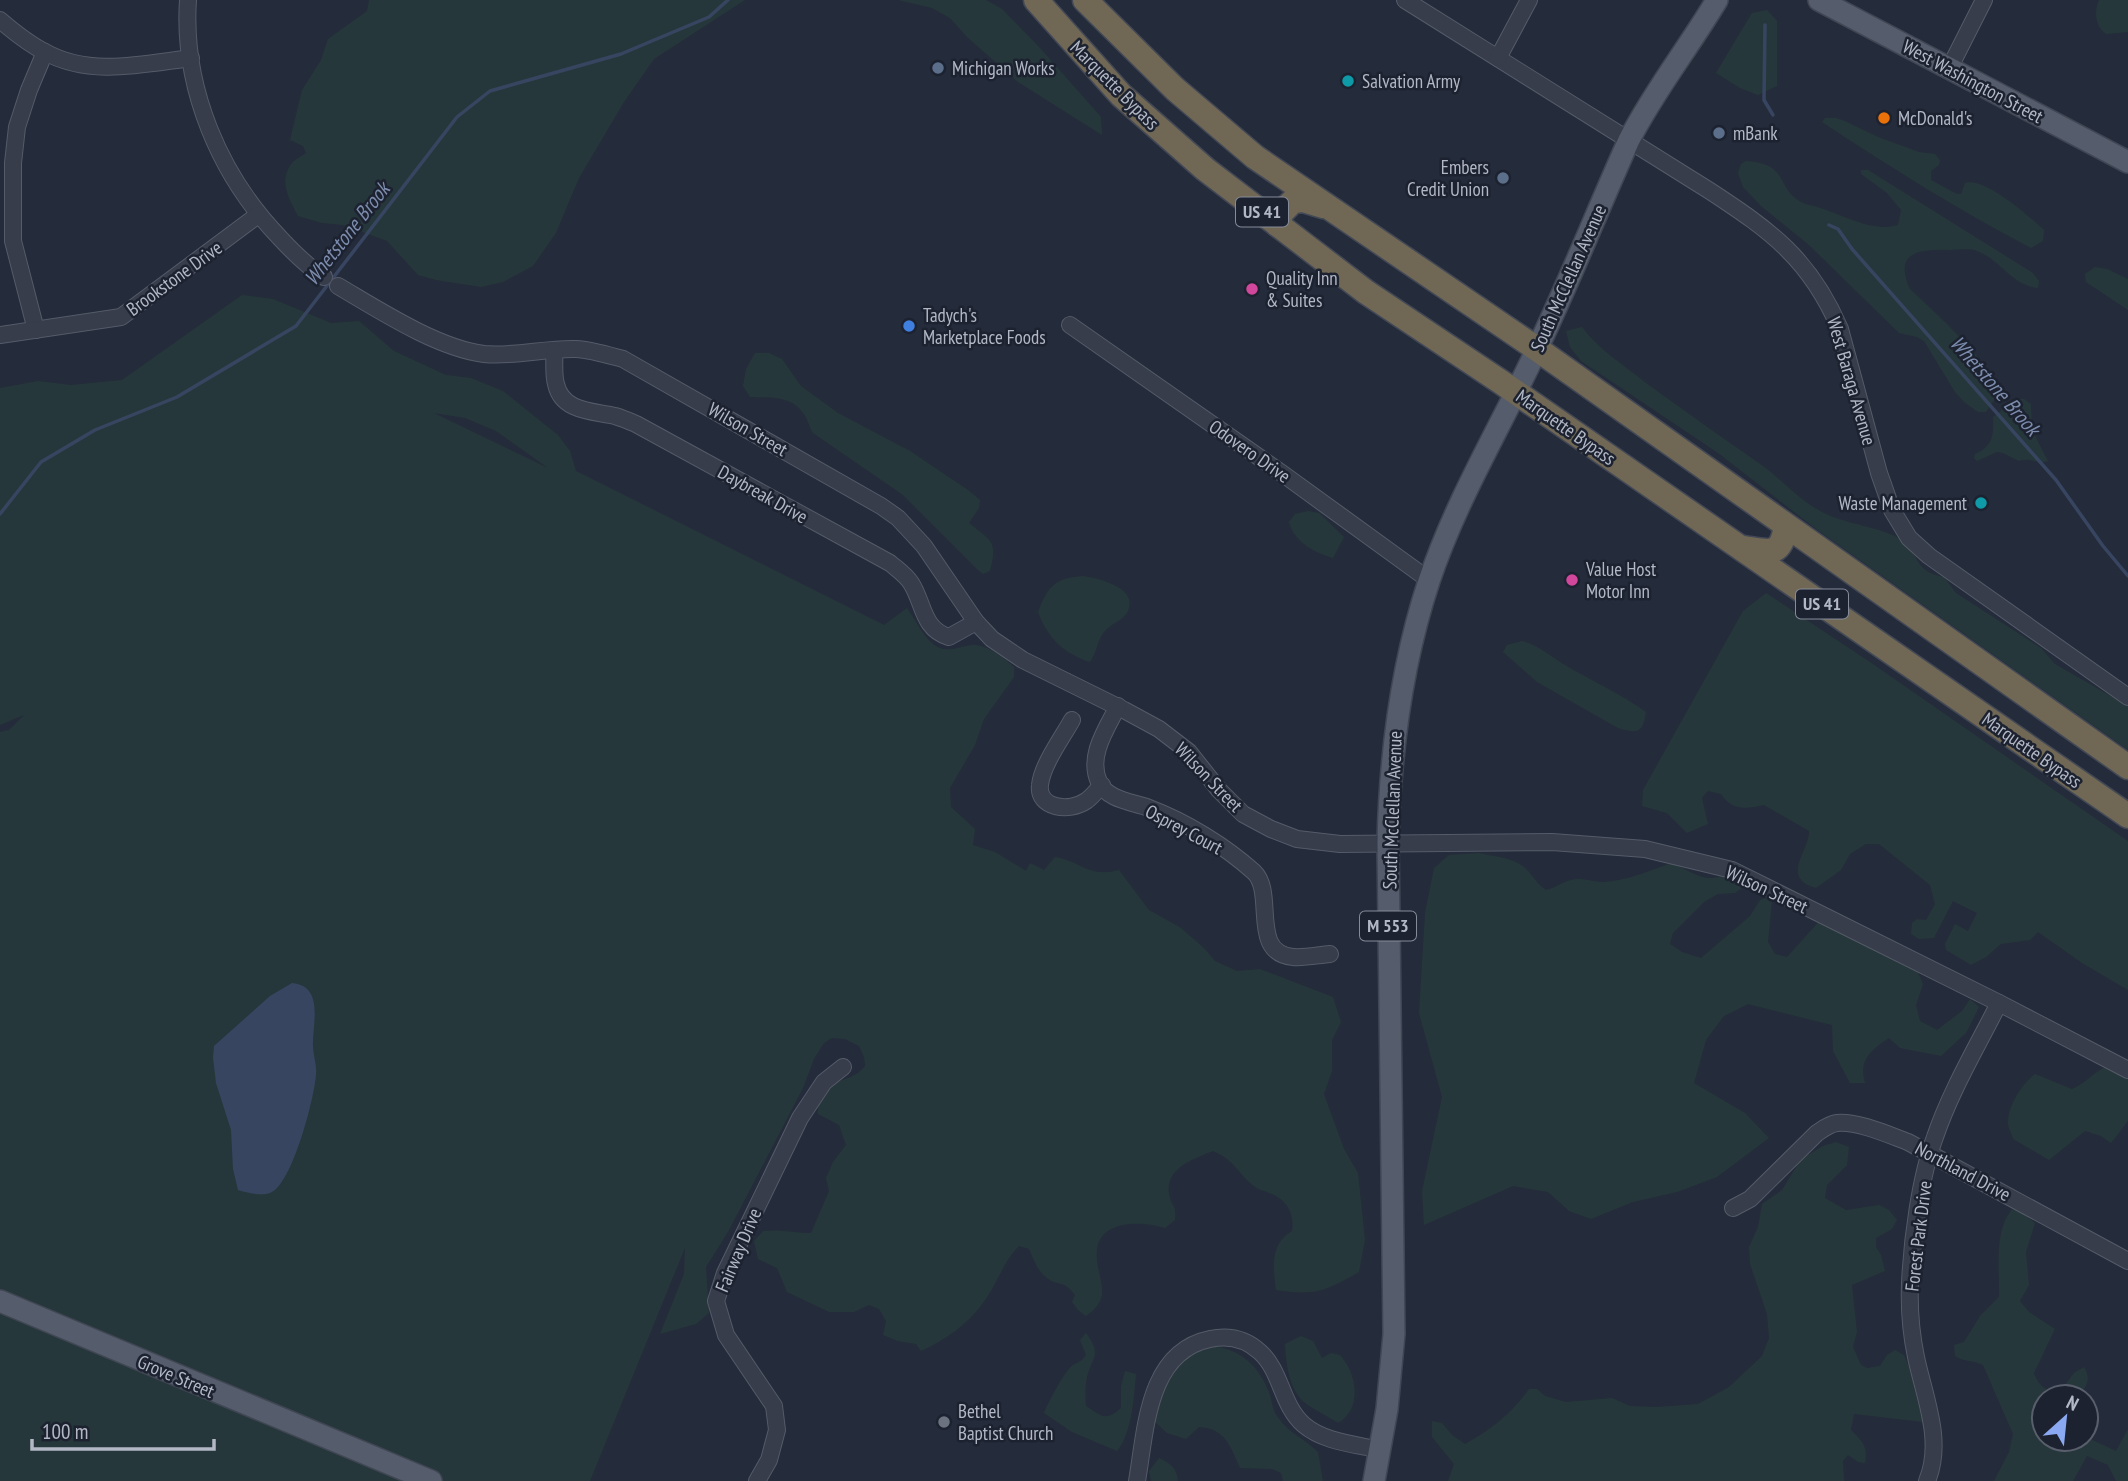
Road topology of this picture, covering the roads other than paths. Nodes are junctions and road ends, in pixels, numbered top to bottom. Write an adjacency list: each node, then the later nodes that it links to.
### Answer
1 (188, 0): 11 (street, Wilson Street)
2 (1036, 0): 18 (highway, Marquette Bypass / US 41)
3 (1085, 0): 16 (highway, Marquette Bypass / US 41)
4 (1405, 0): 12 (street, West Baraga Avenue)
5 (1529, 0): 12 (street)
6 (1717, 0): 14 (main road, South McClellan Avenue)
7 (1819, 0): 13 (main road, West Washington Street)
8 (1984, 0): 13 (street)
9 (0, 20): 10 (street)
10 (45, 52): 11 (street); 20 (street)
11 (191, 58): 17 (street, Wilson Street)
12 (1499, 58): 14 (street, West Baraga Avenue)
13 (1949, 69): 15 (main road, West Washington Street)
14 (1629, 140): 22 (main road, South McClellan Avenue); 29 (street, West Baraga Avenue)
15 (2128, 162)
16 (1330, 208): 18 (highway); 22 (highway, Marquette Bypass / US 41)
17 (258, 215): 20 (street, Brookstone Drive); 23 (street, Wilson Street)
18 (1278, 225): 24 (highway, Marquette Bypass / US 41)
19 (1070, 325): 27 (street, Odovero Drive)
20 (36, 330): 21 (street, Brookstone Drive)
21 (0, 335)
22 (1537, 349): 24 (main road, South McClellan Avenue / M 553); 25 (highway, Marquette Bypass / US 41)
23 (554, 351): 28 (street, Wilson Street); 28 (street, Daybreak Drive)
24 (1516, 393): 26 (highway, Marquette Bypass / US 41); 27 (main road, South McClellan Avenue / M 553)
25 (1786, 526): 26 (highway); 32 (highway, Marquette Bypass / US 41)
26 (1740, 547): 34 (highway, Marquette Bypass / US 41)
27 (1429, 580): 35 (main road, South McClellan Avenue / M 553)
28 (976, 622): 30 (street, Wilson Street)
29 (2128, 697)
30 (1118, 706): 33 (street); 35 (street, Wilson Street)
31 (1072, 720): 33 (street)
32 (2128, 767)
33 (1102, 785): 36 (street, Osprey Court)
34 (2128, 816)
35 (1388, 843): 37 (street, Wilson Street); 44 (main road, South McClellan Avenue / M 553)
36 (1330, 954)
37 (1999, 1003): 39 (street, Wilson Street); 40 (street, Forest Park Drive)
38 (843, 1067): 46 (street, Fairway Drive)
39 (2128, 1070)
40 (1929, 1154): 41 (street, Northland Drive); 42 (street, Northland Drive); 49 (street, Forest Park Drive)
41 (1733, 1208)
42 (2128, 1261)
43 (0, 1301): 45 (main road, Grove Street)
44 (1380, 1450): 47 (street); 48 (main road, South McClellan Avenue / M 553)
45 (431, 1481)
46 (757, 1481)
47 (1137, 1481)
48 (1374, 1481)
49 (1927, 1481)

